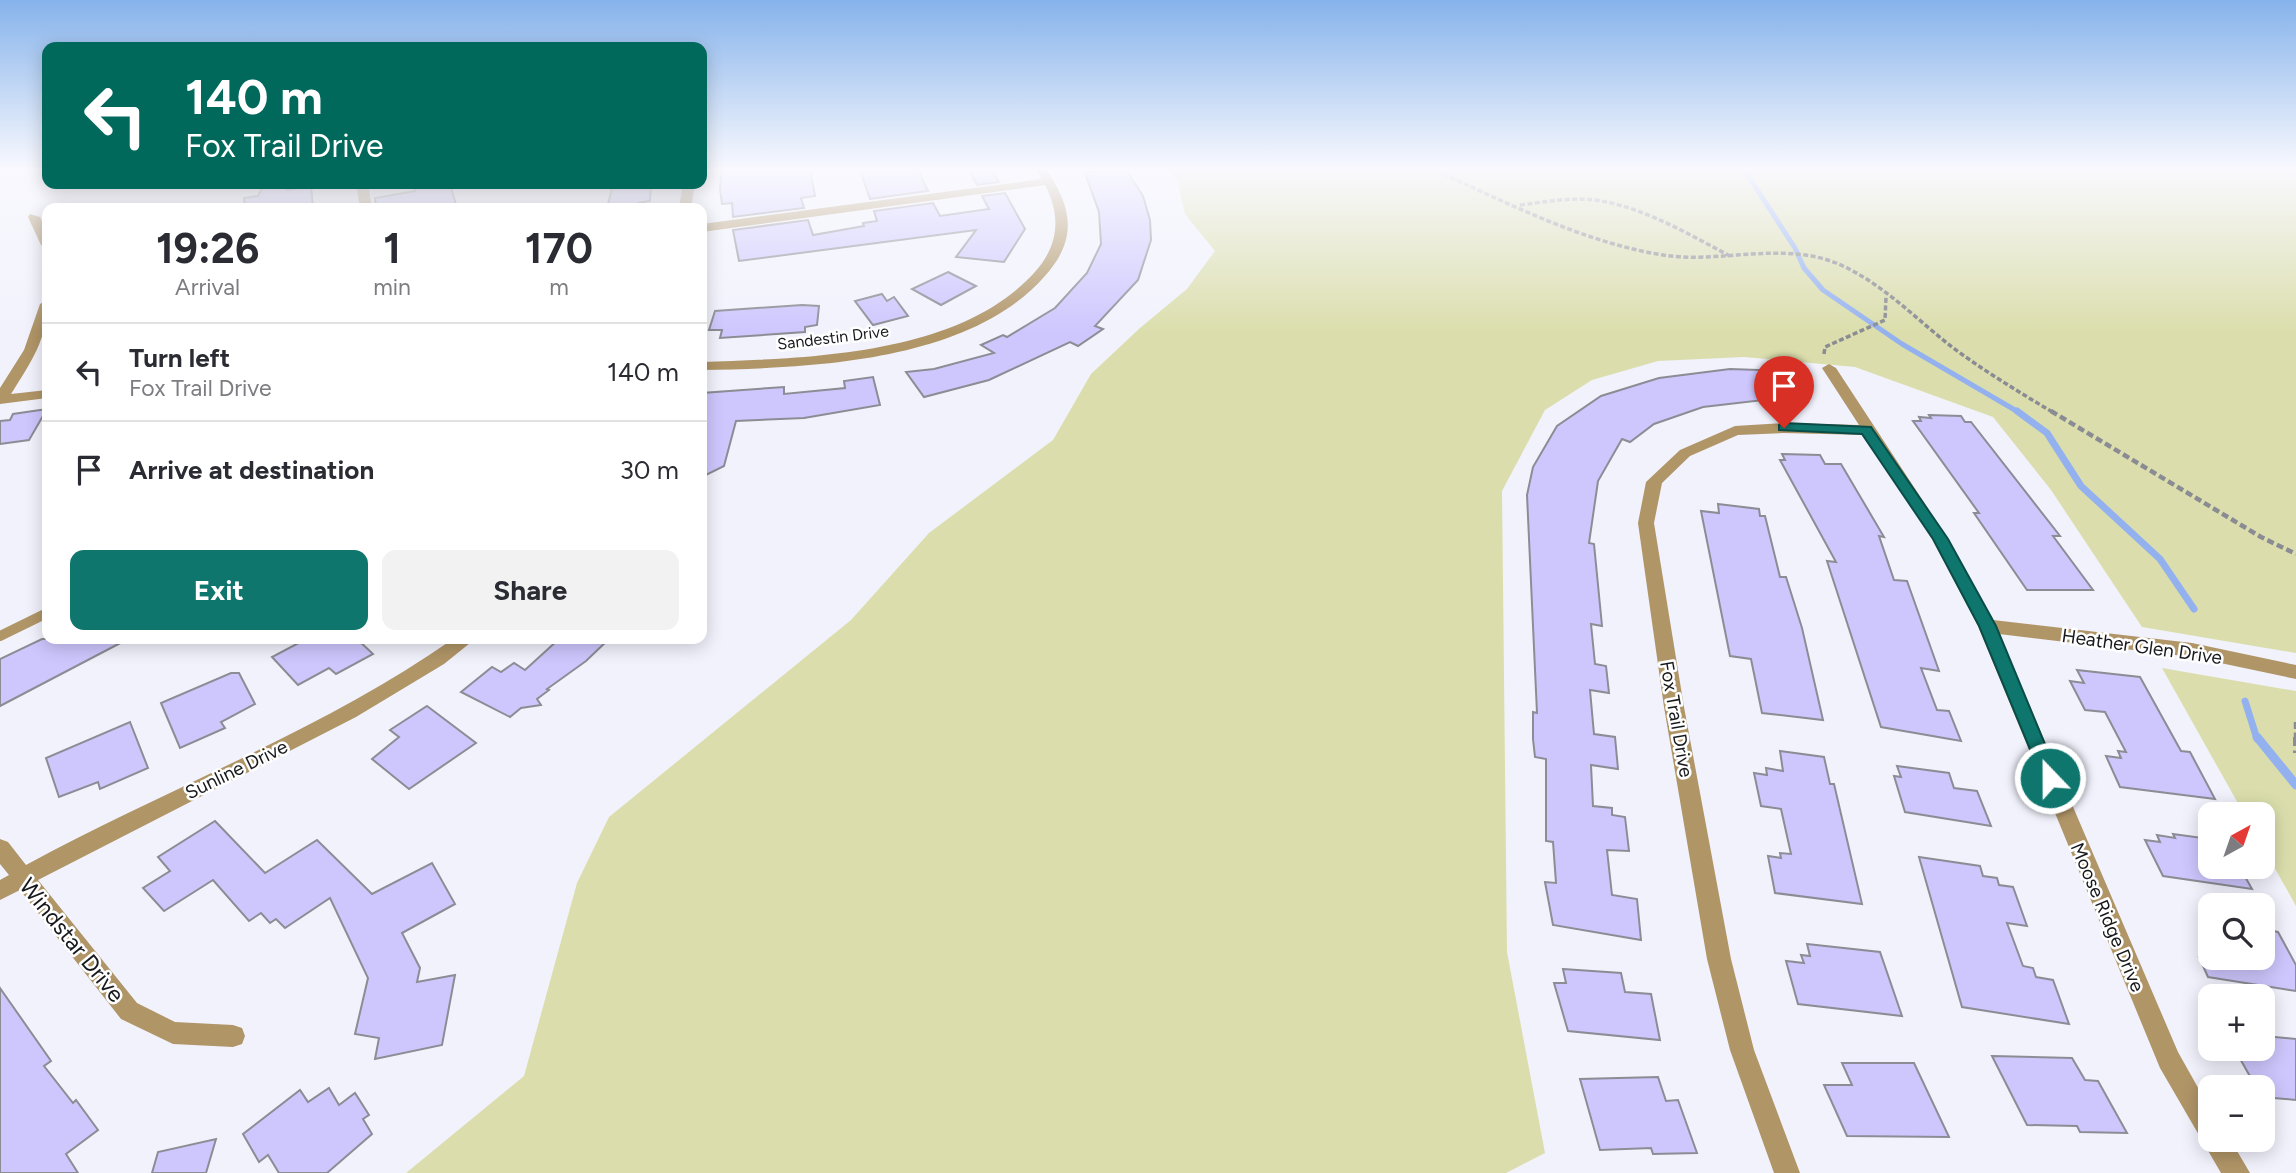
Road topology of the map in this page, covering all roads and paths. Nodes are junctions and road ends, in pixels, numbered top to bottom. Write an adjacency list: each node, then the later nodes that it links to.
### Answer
1 (741, 223): 5 (street)
2 (1063, 223): 9 (street, Sandestin Drive)
3 (1560, 223): 6 (path)
4 (1666, 223): 6 (path)
5 (707, 227)
6 (1733, 258): 7 (path)
7 (1886, 296): 10 (path); 14 (path)
8 (42, 318): 12 (street)
9 (707, 366)
10 (1829, 368): 13 (street, Moose Ridge Drive)
11 (42, 395): 12 (street)
12 (0, 400)
13 (1867, 430): 16 (street, Moose Ridge Drive); 28 (street, Fox Trail Drive)
14 (2296, 554)
15 (42, 615): 17 (lane)
16 (1987, 626): 19 (street, Heather Glen Drive); 26 (street, Moose Ridge Drive)
17 (0, 636)
18 (459, 644): 23 (street, Sunline Drive)
19 (2296, 672)
20 (2296, 722): 21 (path)
21 (2296, 753)
22 (0, 848): 23 (street, Windstar Drive)
23 (23, 878): 24 (street, Sunline Drive); 25 (street, Windstar Drive)
24 (0, 891)
25 (233, 1036)
26 (2198, 1111)
27 (2223, 1152): 29 (street)
28 (1787, 1173)
29 (2237, 1173)

